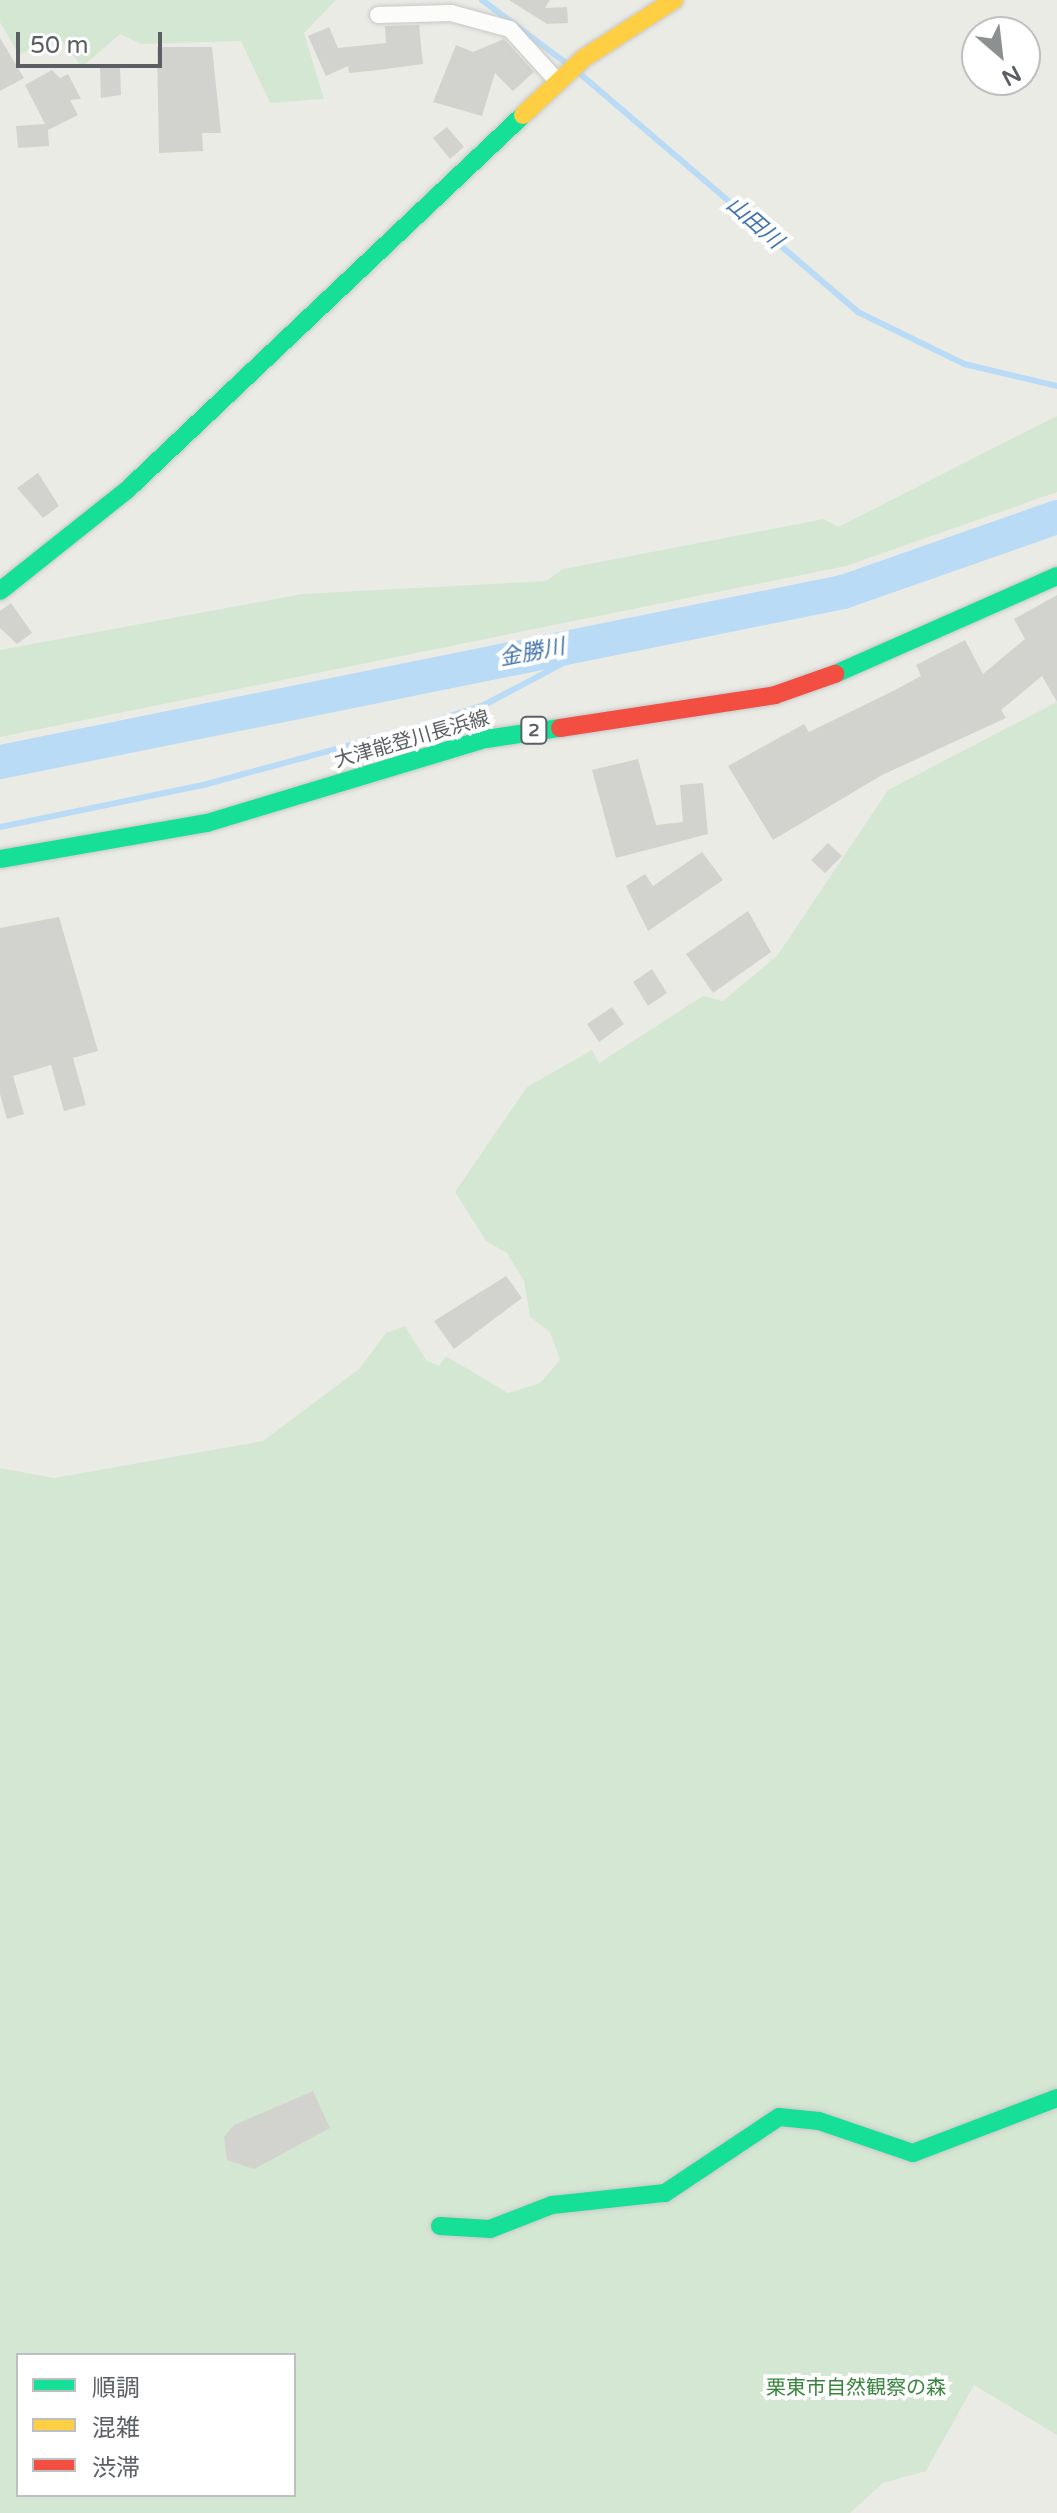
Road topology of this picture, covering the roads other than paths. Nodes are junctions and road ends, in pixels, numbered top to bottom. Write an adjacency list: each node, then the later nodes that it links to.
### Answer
1 (674, 0): 3 (street)
2 (378, 15): 3 (street)
3 (561, 80): 5 (street)
4 (1057, 576): 6 (street, 大津能登川長浜線 / 2)
5 (0, 591)
6 (0, 859)
7 (1057, 2098): 8 (street)
8 (440, 2226)

